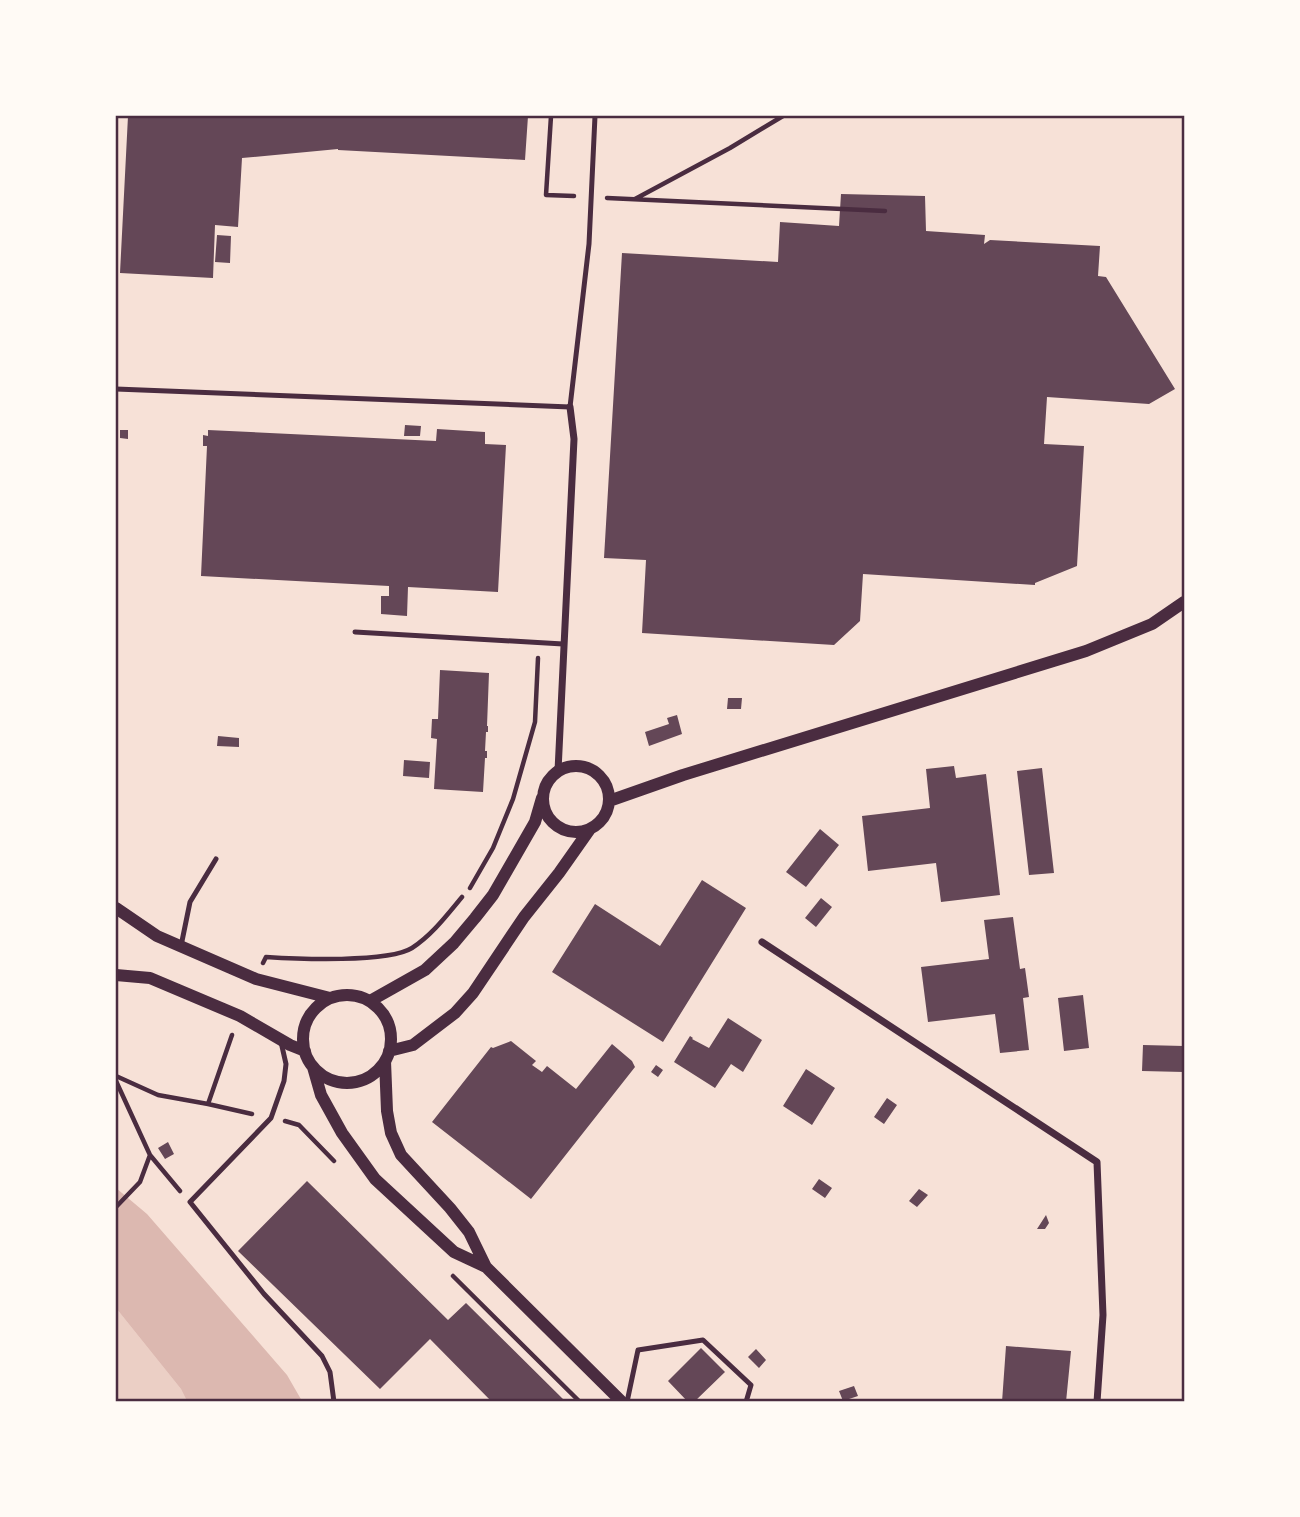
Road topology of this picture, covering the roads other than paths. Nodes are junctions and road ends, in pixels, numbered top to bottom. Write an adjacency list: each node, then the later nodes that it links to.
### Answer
1 (595, 116): 3 (lane)
2 (116, 389): 3 (lane)
3 (570, 407): 6 (street)
4 (1185, 602): 9 (street)
5 (355, 632): 6 (lane)
6 (563, 644): 7 (street)
7 (558, 771): 8 (street); 9 (street)
8 (542, 798): 10 (street); 17 (street)
9 (609, 801): 10 (street)
10 (590, 829): 20 (street)
11 (216, 859): 14 (lane)
12 (116, 908): 14 (street)
13 (762, 942): 26 (street)
14 (181, 946): 16 (street)
15 (116, 975): 18 (street)
16 (330, 998): 17 (street); 19 (street)
17 (370, 1001): 20 (street)
18 (281, 1039): 19 (street); 23 (lane)
19 (305, 1051): 21 (street)
20 (387, 1056): 21 (street); 22 (street)
21 (313, 1066): 22 (street)
22 (486, 1267): 24 (street)
23 (334, 1402)
24 (624, 1402): 25 (lane)
25 (746, 1402)
26 (1097, 1402)

